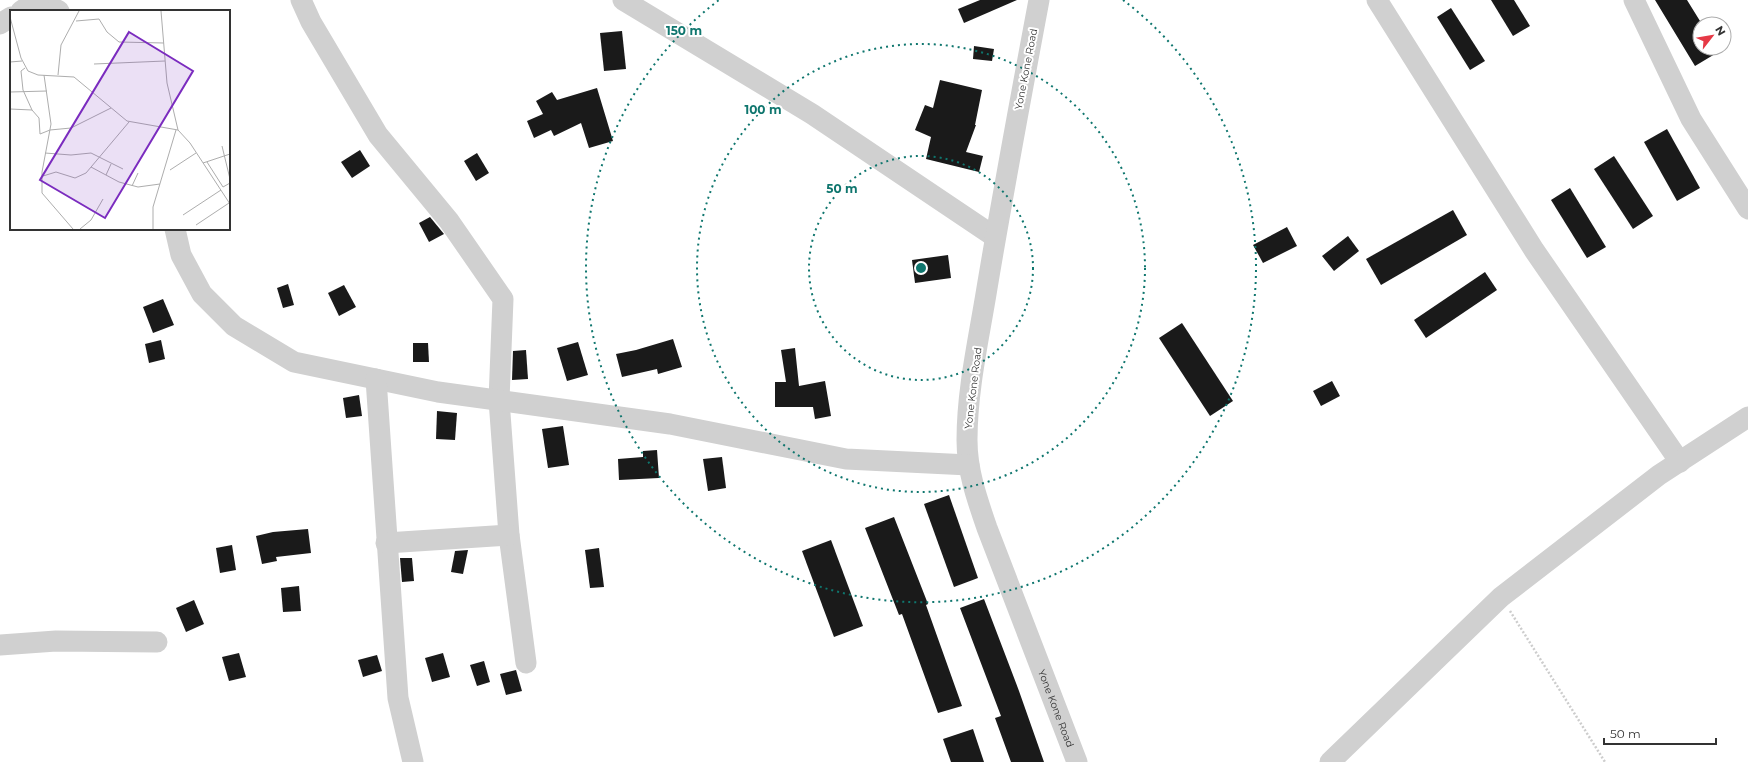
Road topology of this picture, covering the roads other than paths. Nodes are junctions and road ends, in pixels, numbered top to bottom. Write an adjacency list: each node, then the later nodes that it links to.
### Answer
1 (38, 0): 7 (street); 8 (street)
2 (301, 0): 15 (street)
3 (623, 0): 13 (street)
4 (1039, 0): 13 (street, Yone Kone Road)
5 (1377, 0): 17 (street)
6 (1634, 0): 11 (street)
7 (22, 10)
8 (57, 10)
9 (10, 18): 10 (street)
10 (0, 24)
11 (1748, 209)
12 (175, 230): 14 (street)
13 (995, 237): 18 (street, Yone Kone Road)
14 (376, 379): 15 (street); 20 (street)
15 (499, 400): 18 (street); 19 (street)
16 (1748, 417): 17 (street)
17 (1680, 462): 26 (street)
18 (969, 465): 25 (street, Yone Kone Road)
19 (509, 535): 20 (street); 23 (street)
20 (386, 543): 24 (street)
21 (157, 642): 22 (street)
22 (0, 645)
23 (526, 662)
24 (413, 762)
25 (1077, 762)
26 (1330, 762)

